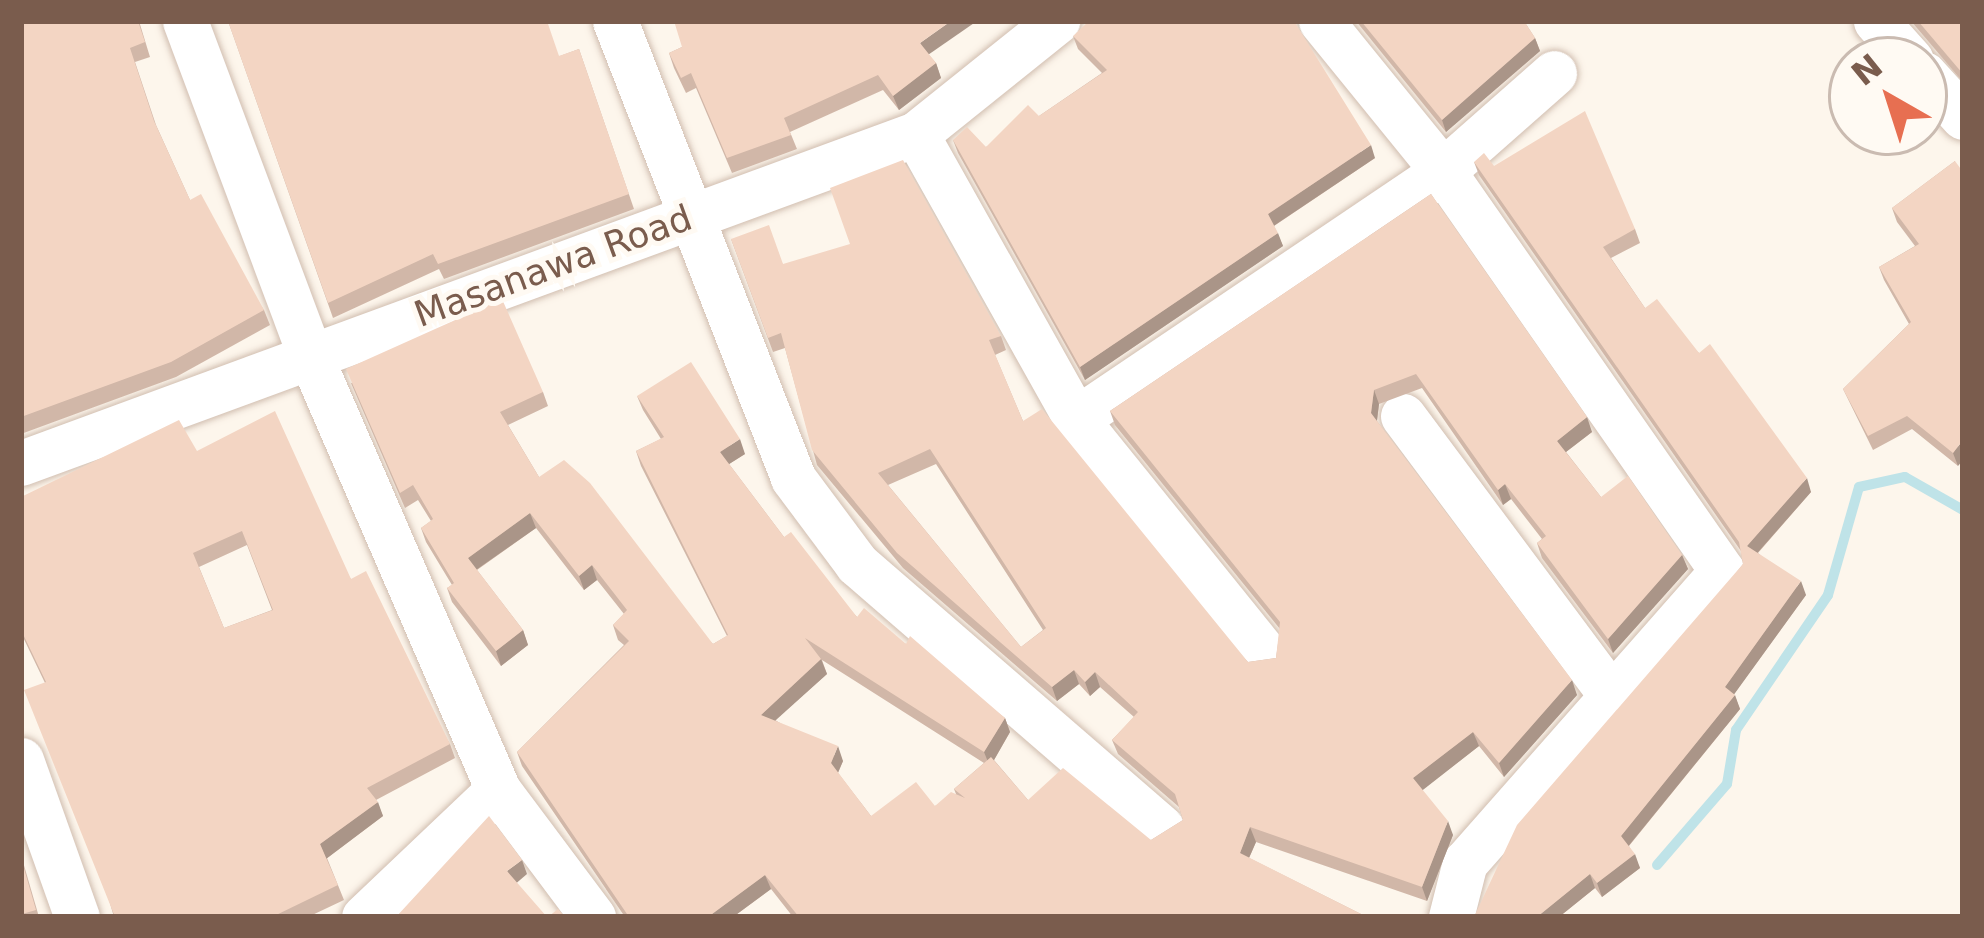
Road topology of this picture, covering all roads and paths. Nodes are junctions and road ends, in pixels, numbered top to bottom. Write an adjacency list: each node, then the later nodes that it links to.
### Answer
1 (185, 21): 9 (street)
2 (615, 21): 8 (street)
3 (1057, 21): 6 (street, Masanawa Road)
4 (1321, 21): 7 (street)
5 (1554, 73): 7 (street)
6 (916, 134): 8 (street, Masanawa Road); 11 (street)
7 (1443, 172): 11 (street); 14 (street)
8 (687, 218): 9 (street, Masanawa Road); 17 (street)
9 (309, 352): 12 (street, Masanawa Road); 16 (street)
10 (1402, 416): 14 (street)
11 (1076, 419): 13 (street)
12 (21, 463)
13 (1264, 652)
14 (1607, 689): 21 (street)
15 (21, 760): 18 (street)
16 (498, 790): 19 (street); 20 (street)
17 (1162, 828)
18 (76, 917)
19 (364, 917)
20 (593, 917)
21 (1451, 917)

